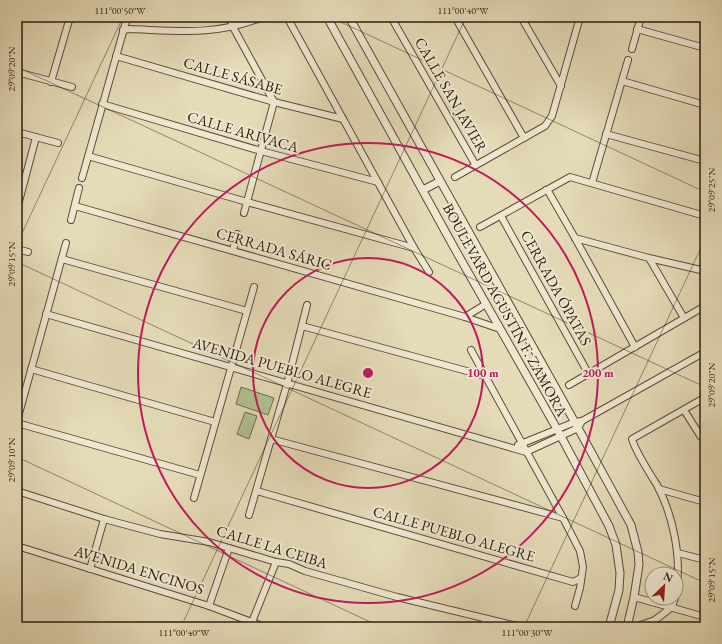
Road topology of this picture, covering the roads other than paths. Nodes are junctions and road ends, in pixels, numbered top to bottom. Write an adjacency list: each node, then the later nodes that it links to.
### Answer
1 (70, 17): 22 (street)
2 (230, 17): 13 (street)
3 (264, 17): 13 (street)
4 (287, 17): 28 (street)
5 (327, 17): 44 (street, BOULEVARD AGUSTÍN F. ZAMORA)
6 (349, 17): 40 (street, BOULEVARD AGUSTÍN F. ZAMORA)
7 (391, 17): 37 (street, CALLE SAN JAVIER)
8 (456, 17): 32 (street)
9 (522, 17): 23 (street)
10 (580, 17): 23 (street, CALLE SAN JAVIER)
11 (641, 17): 14 (street)
12 (127, 18): 15 (street)
13 (233, 27): 15 (street); 25 (street)
14 (637, 29): 16 (street); 17 (street)
15 (123, 30): 18 (street)
16 (705, 48)
17 (632, 49)
18 (116, 56): 25 (street, CALLE SÁSABE); 26 (street)
19 (628, 60): 21 (street)
20 (17, 72): 22 (street)
21 (622, 81): 27 (street); 30 (street)
22 (51, 82): 24 (street)
23 (561, 86): 32 (street, CALLE SAN JAVIER)
24 (72, 88)
25 (274, 102): 28 (street, CALLE SÁSABE); 34 (street)
26 (102, 104): 34 (street, CALLE ARIVACA); 35 (street)
27 (705, 105)
28 (343, 119): 41 (street)
29 (17, 132): 31 (street)
30 (606, 134): 36 (street); 42 (street)
31 (36, 137): 33 (street); 46 (street)
32 (524, 138): 37 (street, CALLE SAN JAVIER)
33 (58, 143)
34 (261, 151): 41 (street, CALLE ARIVACA); 47 (street)
35 (88, 156): 39 (street); 47 (street)
36 (705, 161)
37 (475, 164): 38 (street, CALLE SAN JAVIER)
38 (455, 177)
39 (82, 178)
40 (440, 181): 44 (street); 89 (street, BOULEVARD AGUSTÍN F. ZAMORA)
41 (378, 182): 58 (street)
42 (592, 183): 45 (street); 52 (street)
43 (79, 188): 48 (street)
44 (423, 190): 67 (street, BOULEVARD AGUSTÍN F. ZAMORA)
45 (546, 190): 51 (street); 56 (street)
46 (19, 191): 49 (street)
47 (247, 202): 50 (street); 58 (street)
48 (75, 206): 53 (street); 60 (street, CERRADA SÁRIC)
49 (17, 209)
50 (244, 213)
51 (501, 216): 54 (street); 81 (street, CERRADA ÓPATAS)
52 (705, 216)
53 (71, 220)
54 (480, 227)
55 (237, 234): 60 (street)
56 (575, 238): 62 (street); 76 (street)
57 (66, 243): 63 (street)
58 (414, 248): 65 (street)
59 (17, 249): 61 (street)
60 (233, 250): 72 (street, CERRADA SÁRIC)
61 (28, 252)
62 (649, 258): 64 (street); 73 (street)
63 (62, 259): 70 (street); 71 (street)
64 (705, 270)
65 (429, 272)
66 (254, 287): 70 (street)
67 (486, 304): 72 (street); 75 (street, BOULEVARD AGUSTÍN F. ZAMORA)
68 (307, 305): 74 (street)
69 (705, 306): 73 (street)
70 (247, 311): 79 (street)
71 (46, 314): 79 (street, AVENIDA PUEBLO ALEGRE); 80 (street)
72 (465, 317): 75 (street, CERRADA SÁRIC)
73 (684, 318): 76 (street)
74 (302, 326): 82 (street); 83 (street)
75 (500, 329): 90 (street, BOULEVARD AGUSTÍN F. ZAMORA)
76 (635, 347): 81 (street)
77 (471, 350): 82 (street)
78 (705, 352): 89 (street)
79 (232, 367): 83 (street, AVENIDA PUEBLO ALEGRE); 88 (street)
80 (31, 369): 87 (street); 88 (street)
81 (588, 373): 84 (street)
82 (485, 376): 94 (street)
83 (287, 384): 92 (street); 95 (street, AVENIDA PUEBLO ALEGRE)
84 (569, 385)
85 (704, 398): 86 (street)
86 (684, 410): 93 (street); 98 (street)
87 (17, 422): 97 (street)
88 (215, 422): 97 (street)
89 (579, 424): 90 (street); 91 (street); 114 (street, BOULEVARD AGUSTÍN F. ZAMORA)
90 (557, 429): 91 (street, BOULEVARD AGUSTÍN F. ZAMORA); 94 (street)
91 (561, 437): 96 (street); 124 (street, BOULEVARD AGUSTÍN F. ZAMORA)
92 (271, 439): 100 (street); 104 (street)
93 (705, 440)
94 (522, 444): 95 (street); 96 (street)
95 (511, 447): 96 (street, AVENIDA PUEBLO ALEGRE)
96 (526, 452): 104 (street)
97 (200, 475): 101 (street)
98 (659, 489): 102 (street); 108 (street)
99 (17, 491): 105 (street, CALLE LA CEIBA)
100 (256, 491): 103 (street); 113 (street, CALLE PUEBLO ALEGRE)
101 (194, 498)
102 (705, 502)
103 (249, 514)
104 (564, 518): 113 (street)
105 (104, 519): 107 (street, CALLE LA CEIBA); 112 (street)
106 (17, 546): 112 (street, AVENIDA ENCINOS)
107 (229, 548): 110 (street, CALLE LA CEIBA); 115 (street)
108 (678, 553): 109 (street); 111 (street)
109 (705, 560)
110 (276, 562): 119 (street, CALLE LA CEIBA); 120 (street)
111 (677, 566)
112 (90, 569): 115 (street, AVENIDA ENCINOS)
113 (581, 578): 116 (street)
114 (634, 597): 117 (street); 125 (street, BOULEVARD AGUSTÍN F. ZAMORA)
115 (209, 606): 120 (street, AVENIDA ENCINOS)
116 (575, 606)
117 (672, 607): 118 (street); 126 (street)
118 (705, 617)
119 (488, 620): 122 (street); 123 (street, CALLE LA CEIBA)
120 (252, 622): 121 (street, AVENIDA ENCINOS)
121 (265, 627)
122 (479, 627)
123 (521, 627)
124 (609, 627)
125 (627, 627)
126 (635, 627)

